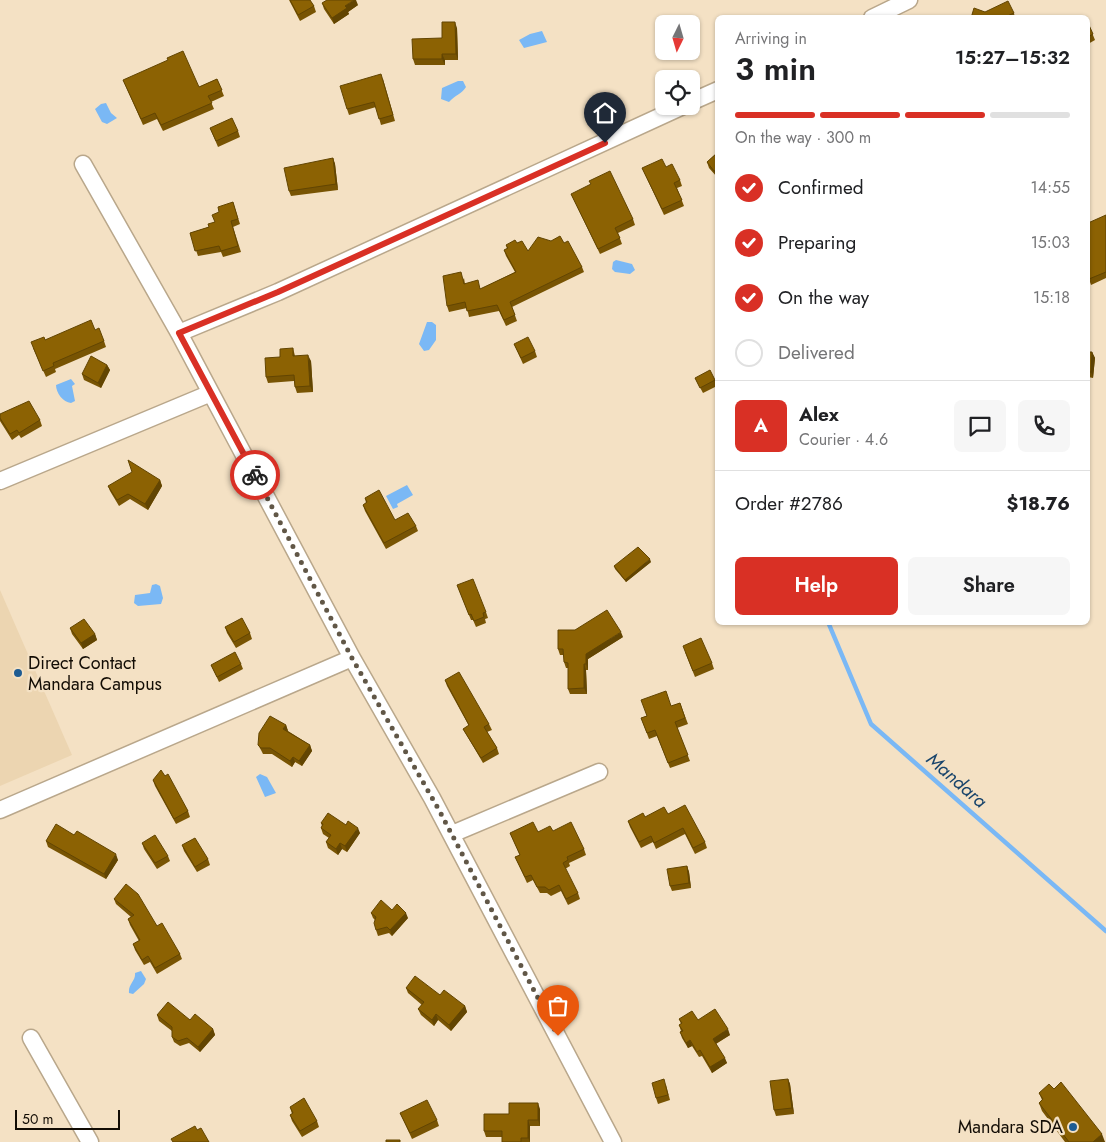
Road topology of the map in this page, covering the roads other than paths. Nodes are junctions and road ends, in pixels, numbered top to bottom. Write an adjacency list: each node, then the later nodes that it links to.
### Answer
1 (909, 0): 2 (street)
2 (878, 15)
3 (715, 91): 4 (street)
4 (700, 98)
5 (663, 115): 7 (street)
6 (83, 164): 7 (street)
7 (179, 333): 8 (street)
8 (211, 393): 9 (street); 10 (street)
9 (0, 480)
10 (352, 658): 12 (street); 13 (street)
11 (599, 772): 13 (street)
12 (0, 810)
13 (452, 834): 16 (street)
14 (31, 1038): 15 (street)
15 (90, 1142)
16 (613, 1142)

